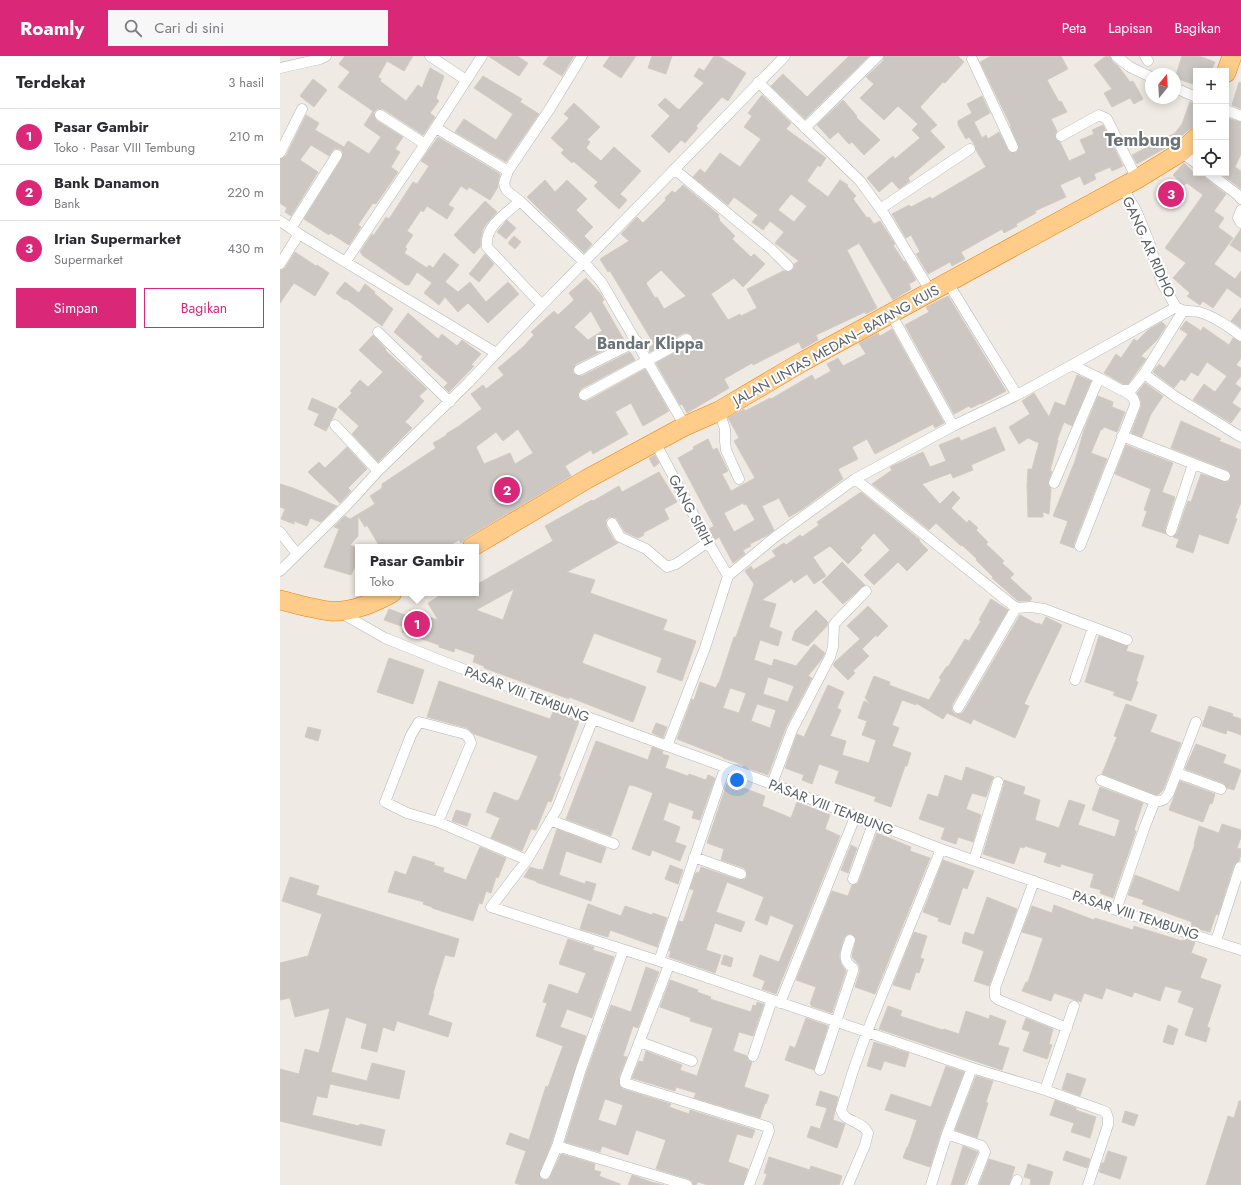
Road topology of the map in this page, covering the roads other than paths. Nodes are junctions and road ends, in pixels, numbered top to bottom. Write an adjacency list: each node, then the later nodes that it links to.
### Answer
1 (292, 56): 13 (street)
2 (326, 56): 13 (street)
3 (430, 56): 16 (street)
4 (482, 56): 16 (street)
5 (582, 56): 36 (street)
6 (785, 56): 17 (street)
7 (878, 56): 25 (street)
8 (1116, 56): 15 (street)
9 (1232, 56): 14 (highway)
10 (1235, 56): 12 (street)
11 (972, 57): 29 (street)
12 (1241, 58)
13 (284, 68)
14 (1228, 68)
15 (1145, 74)
16 (466, 80): 24 (street)
17 (758, 82): 25 (street); 35 (street)
18 (1181, 91): 19 (street)
19 (1193, 96)
20 (302, 108): 32 (street)
21 (1229, 111): 23 (street)
22 (380, 114): 28 (street)
23 (1241, 116)
24 (436, 128): 28 (street); 36 (street)
25 (805, 128): 41 (street)
26 (1061, 136): 38 (street, GANG AR RIDHO)
27 (1194, 140): 31 (highway, JALAN LINTAS MEDAN–BATANG KUIS)
28 (425, 144): 46 (street)
29 (1013, 147)
30 (970, 149): 41 (street)
31 (1181, 152): 34 (street); 38 (highway, JALAN LINTAS MEDAN–BATANG KUIS)
32 (280, 153)
33 (337, 155): 45 (street)
34 (1193, 161)
35 (674, 168): 47 (street); 49 (street)
36 (508, 171): 40 (street)
37 (1213, 176): 39 (street)
38 (1130, 183): 50 (highway, JALAN LINTAS MEDAN–BATANG KUIS); 53 (street, GANG AR RIDHO)
39 (1241, 199)
40 (520, 201): 47 (street); 52 (street)
41 (880, 210): 51 (street)
42 (1241, 210): 44 (street)
43 (280, 221): 45 (street)
44 (1241, 222)
45 (295, 231): 46 (street); 48 (street)
46 (346, 262): 59 (street)
47 (584, 262): 52 (street); 58 (street)
48 (280, 264)
49 (788, 266)
50 (948, 283): 51 (highway, JALAN LINTAS MEDAN–BATANG KUIS); 67 (street)
51 (931, 292): 54 (highway, JALAN LINTAS MEDAN–BATANG KUIS)
52 (542, 305): 59 (street)
53 (1180, 309): 56 (street); 61 (street); 63 (street)
54 (891, 314): 69 (highway, JALAN LINTAS MEDAN–BATANG KUIS); 72 (street)
55 (378, 332): 68 (street)
56 (1241, 336)
57 (686, 339): 60 (street)
58 (637, 341): 60 (street); 62 (street)
59 (496, 353): 68 (street)
60 (647, 360): 66 (street); 71 (street)
61 (1072, 365): 64 (street); 67 (street)
62 (579, 370)
63 (1144, 374): 65 (street); 74 (street)
64 (1100, 378): 65 (street); 81 (street)
65 (1124, 391): 73 (street)
66 (584, 395)
67 (1017, 395): 72 (street)
68 (450, 402): 77 (street)
69 (719, 410): 71 (highway, JALAN LINTAS MEDAN–BATANG KUIS); 79 (street)
70 (335, 425): 77 (street)
71 (686, 426): 75 (highway, JALAN LINTAS MEDAN–BATANG KUIS)
72 (953, 426): 80 (street)
73 (1122, 436): 76 (street); 87 (street)
74 (1241, 437)
75 (655, 442): 85 (street, GANG SIRIH); 86 (highway, JALAN LINTAS MEDAN–BATANG KUIS)
76 (1193, 464): 78 (street); 83 (street)
77 (378, 471): 88 (street)
78 (1224, 476)
79 (739, 479)
80 (855, 479): 90 (street); 94 (street)
81 (1054, 483)
82 (612, 523): 85 (street)
83 (1171, 531)
84 (280, 532): 88 (street)
85 (708, 542): 90 (street, GANG SIRIH)
86 (477, 544)
87 (1080, 546)
88 (297, 554): 89 (street)
89 (280, 571)
90 (728, 576): 102 (street)
91 (866, 591): 107 (street)
92 (385, 596): 95 (highway)
93 (280, 600): 95 (highway)
94 (1016, 608): 96 (street); 99 (street)
95 (338, 611): 100 (street, PASAR VIII TEMBUNG)
96 (1093, 628): 97 (street); 98 (street)
97 (1127, 640)
98 (1075, 680)
99 (958, 708)
100 (593, 719): 102 (street, PASAR VIII TEMBUNG); 111 (street)
101 (1196, 722): 104 (street)
102 (668, 746): 103 (street, PASAR VIII TEMBUNG)
103 (725, 768): 107 (street, PASAR VIII TEMBUNG); 116 (street)
104 (1177, 774): 108 (street); 109 (street)
105 (1101, 780): 109 (street)
106 (998, 782): 118 (street)
107 (772, 784): 110 (street, PASAR VIII TEMBUNG)
108 (1222, 790)
109 (1155, 801): 123 (street)
110 (855, 816): 113 (street, PASAR VIII TEMBUNG); 130 (street)
111 (550, 820): 114 (street); 117 (street)
112 (438, 822): 112 (street); 117 (street)
113 (873, 824): 115 (street, PASAR VIII TEMBUNG); 121 (street)
114 (614, 844)
115 (941, 849): 118 (street, PASAR VIII TEMBUNG); 134 (street)
116 (694, 857): 120 (street); 128 (street)
117 (527, 860): 127 (street)
118 (974, 860): 122 (street, PASAR VIII TEMBUNG)
119 (1240, 867): 125 (street)
120 (741, 874)
121 (853, 879)
122 (1034, 881): 123 (street, PASAR VIII TEMBUNG); 133 (street)
123 (1116, 910): 125 (street, PASAR VIII TEMBUNG)
124 (850, 940): 132 (street)
125 (1216, 941): 126 (street, PASAR VIII TEMBUNG)
126 (1241, 950)
127 (623, 951): 128 (street); 142 (street)
128 (659, 962): 129 (street)
129 (669, 965): 130 (street); 135 (street)
130 (776, 1001): 132 (street); 136 (street)
131 (1074, 1006): 133 (street)
132 (837, 1022): 134 (street); 139 (street)
133 (1067, 1028): 140 (street)
134 (867, 1032): 138 (street); 146 (street)
135 (640, 1042): 137 (street); 145 (street)
136 (753, 1056)
137 (692, 1061)
138 (972, 1068): 140 (street); 141 (street)
139 (820, 1070)
140 (1045, 1090): 149 (street)
141 (947, 1134): 147 (street); 148 (street)
142 (557, 1146): 143 (street); 144 (street)
143 (545, 1174)
144 (687, 1185)
145 (749, 1185)
146 (848, 1185)
147 (931, 1185)
148 (972, 1185)
149 (1088, 1185)

